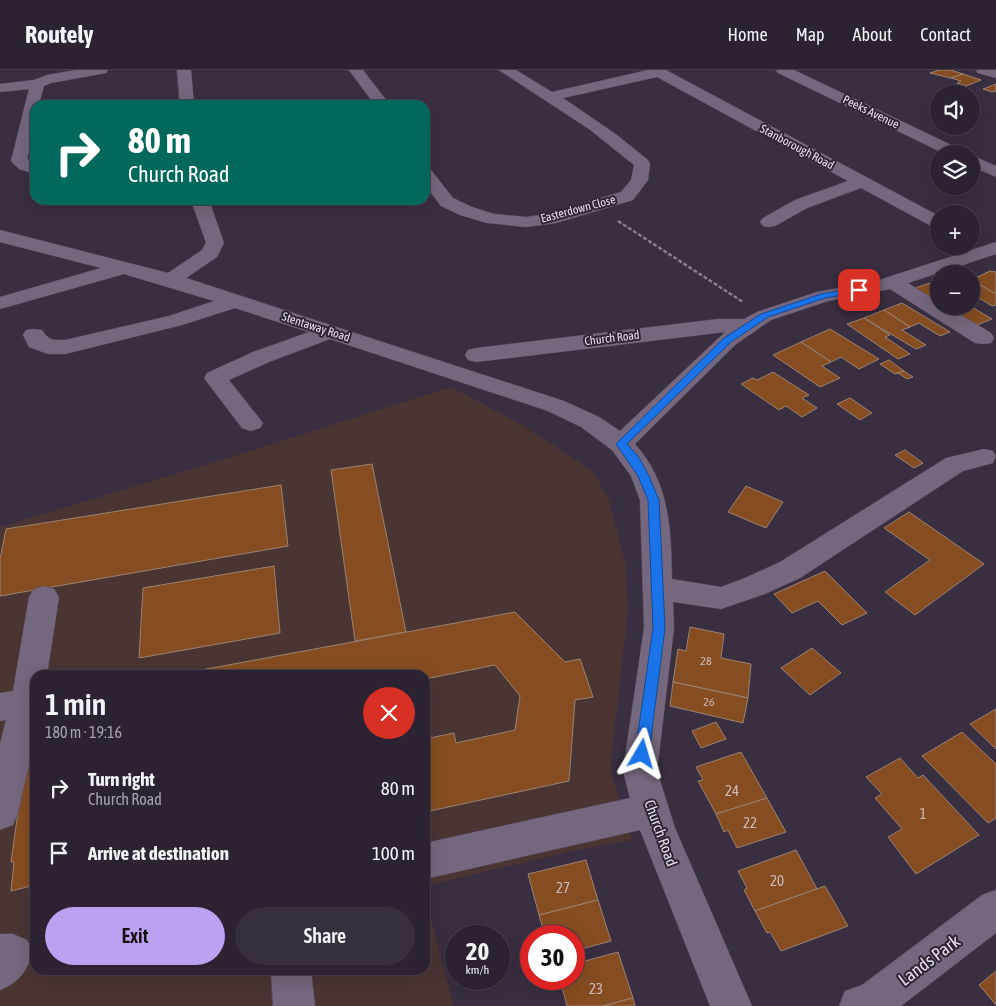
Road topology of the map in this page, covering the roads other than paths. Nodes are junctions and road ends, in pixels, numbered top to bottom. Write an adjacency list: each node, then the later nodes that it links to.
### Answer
1 (101, 70): 9 (street)
2 (184, 70): 13 (street)
3 (356, 70): 14 (street)
4 (506, 70): 11 (street, Easterdown Close)
5 (783, 70): 16 (street, Peeks Avenue)
6 (983, 70): 8 (street)
7 (657, 71): 11 (street); 21 (street, Stanborough Road)
8 (996, 74)
9 (37, 84): 10 (street); 12 (street)
10 (0, 88)
11 (550, 97): 20 (street, Easterdown Close)
12 (33, 100)
13 (187, 100)
14 (379, 100)
15 (30, 112): 18 (street)
16 (939, 145)
17 (980, 164): 19 (street)
18 (30, 167)
19 (996, 172)
20 (430, 180)
21 (862, 182): 23 (street, Stanborough Road); 24 (street)
22 (202, 205): 29 (street)
23 (930, 218)
24 (769, 222)
25 (0, 236): 28 (street, Stentaway Road)
26 (980, 244): 27 (street)
27 (993, 251): 30 (street, Church Road)
28 (124, 267): 29 (street, Stentaway Road); 32 (street)
29 (171, 280): 31 (street, Stentaway Road)
30 (892, 282): 33 (street, Church Road); 36 (street)
31 (234, 301): 34 (street, Stentaway Road); 35 (street)
32 (0, 303)
33 (757, 321): 37 (street, Church Road); 39 (street, Church Road)
34 (329, 332): 38 (street); 39 (street, Stentaway Road)
35 (34, 335)
36 (983, 338)
37 (476, 354)
38 (251, 423)
39 (622, 444): 41 (street, Church Road)
40 (984, 457): 41 (street)
41 (658, 588): 44 (street, Church Road)
42 (44, 597): 43 (street)
43 (14, 704): 45 (street)
44 (652, 810): 46 (street); 50 (street, Church Road)
45 (0, 813)
46 (430, 860)
47 (996, 910): 51 (street, Lands Park)
48 (291, 975): 49 (street)
49 (294, 1006)
50 (732, 1006)
51 (860, 1006)

